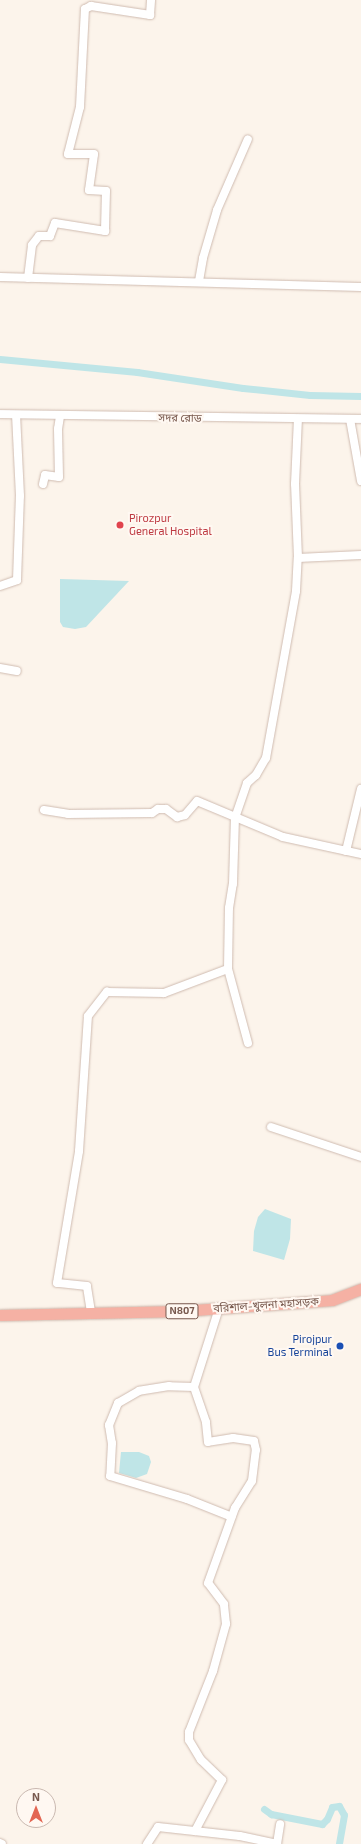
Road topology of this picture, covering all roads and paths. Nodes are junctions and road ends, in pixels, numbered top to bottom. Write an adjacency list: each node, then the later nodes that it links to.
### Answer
1 (151, 0): 4 (street)
2 (248, 140): 5 (street)
3 (0, 277): 4 (street)
4 (28, 278): 5 (street)
5 (199, 281): 6 (street)
6 (361, 287)
7 (0, 414): 8 (street, সদর রোড)
8 (16, 415): 9 (street, সদর রোড); 17 (street)
9 (60, 417): 10 (street, সদর রোড); 14 (street)
10 (298, 419): 11 (street, সদর রোড); 16 (street)
11 (350, 419): 12 (street, সদর রোড); 13 (street)
12 (361, 419)
13 (361, 481)
14 (43, 484)
15 (361, 555): 16 (street)
16 (298, 558): 22 (street)
17 (0, 586)
18 (0, 668): 19 (street)
19 (17, 671)
20 (361, 789): 23 (street)
21 (44, 810): 22 (street)
22 (236, 818): 23 (street); 25 (street)
23 (346, 851): 24 (street)
24 (361, 854)
25 (228, 969): 26 (street); 31 (street)
26 (248, 1043)
27 (271, 1127): 28 (street)
28 (361, 1157)
29 (361, 1289): 30 (highway, বরিশাল-খুলনা মহাসড়ক / N807)
30 (219, 1308): 31 (highway, বরিশাল-খুলনা মহাসড়ক / N807); 33 (street)
31 (91, 1312): 32 (highway, বরিশাল-খুলনা মহাসড়ক / N807)
32 (0, 1315)
33 (194, 1387): 34 (street); 34 (street)
34 (232, 1517): 36 (street)
35 (280, 1824): 38 (street)
36 (195, 1831): 37 (street); 38 (street)
37 (147, 1844)
38 (277, 1844)

